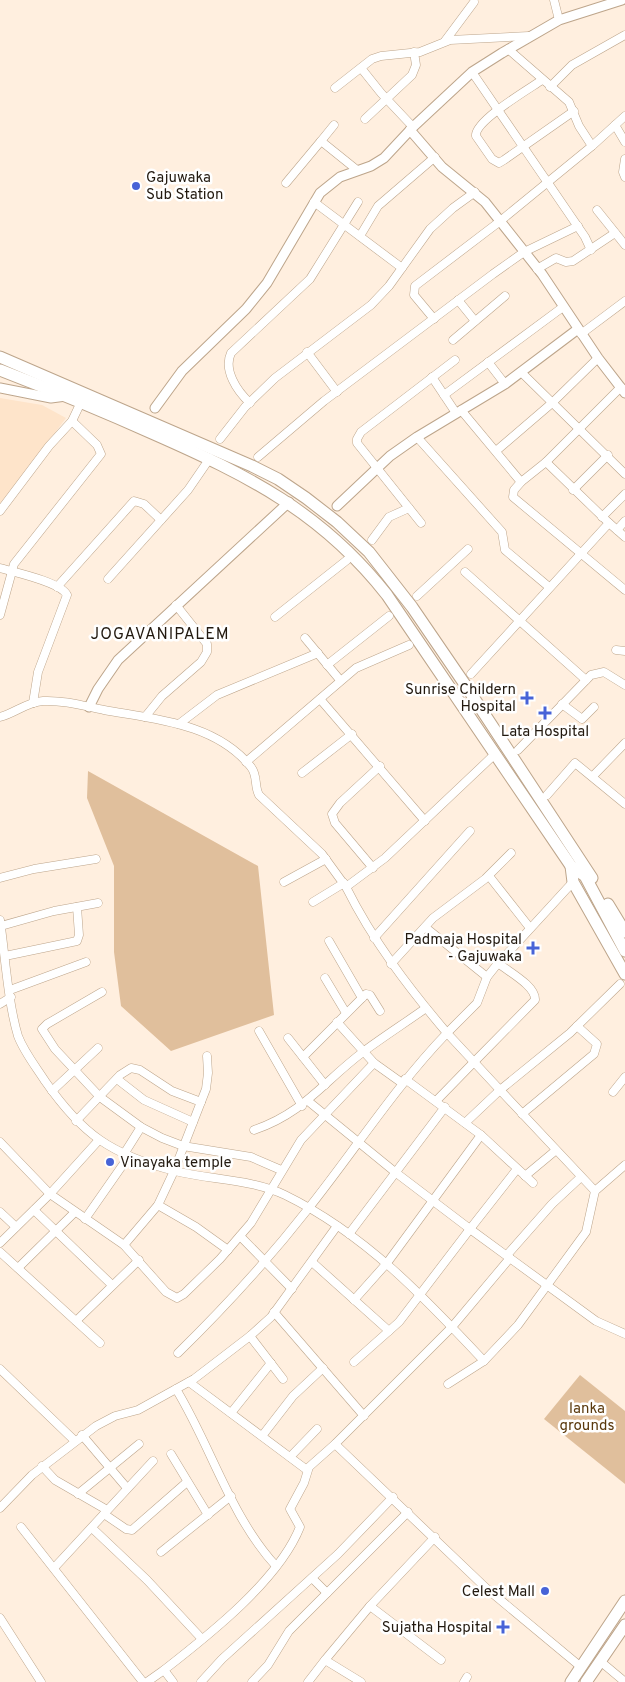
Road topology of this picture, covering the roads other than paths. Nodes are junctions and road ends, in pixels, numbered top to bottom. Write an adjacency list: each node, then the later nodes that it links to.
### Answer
1 (554, 0): 4 (street)
2 (622, 0): 4 (street)
3 (474, 2): 7 (street)
4 (559, 20): 5 (street)
5 (529, 36): 7 (street); 8 (street)
6 (625, 36): 13 (street)
7 (444, 43): 9 (street)
8 (508, 49): 11 (street); 12 (street)
9 (414, 52): 10 (street); 15 (street)
10 (361, 68): 14 (street); 15 (street)
11 (472, 72): 16 (street); 22 (street)
12 (542, 80): 13 (street); 16 (street)
13 (550, 87): 17 (street)
14 (335, 88)
15 (386, 99): 19 (street); 22 (street)
16 (497, 110): 26 (street); 26 (street)
17 (574, 111): 25 (street); 26 (street)
18 (625, 116): 21 (street)
19 (365, 119)
20 (334, 125): 23 (street)
21 (615, 125): 24 (street); 25 (street)
22 (412, 129): 27 (street); 29 (street)
23 (321, 142): 29 (street); 32 (street)
24 (625, 142)
25 (592, 146): 31 (street)
26 (522, 147): 31 (street)
27 (435, 157): 33 (street); 41 (street)
28 (625, 159): 30 (street)
29 (358, 170): 34 (street)
30 (625, 177)
31 (546, 182): 37 (street); 39 (street)
32 (286, 183)
33 (475, 192): 37 (street); 45 (street)
34 (314, 202): 38 (street); 72 (street)
35 (358, 202): 38 (street)
36 (597, 210): 40 (street)
37 (499, 222): 44 (street); 51 (street)
38 (344, 224): 41 (street); 70 (street)
39 (578, 226): 43 (street); 44 (street)
40 (615, 233): 42 (street); 43 (street)
41 (360, 236): 45 (street)
42 (625, 245)
43 (591, 250): 46 (street)
44 (524, 252): 46 (street); 48 (street)
45 (402, 268): 55 (street)
46 (537, 269): 50 (street)
47 (505, 296): 52 (street)
48 (458, 300): 51 (street); 52 (street)
49 (625, 301): 53 (street)
50 (563, 307): 53 (street); 59 (street)
51 (434, 319): 66 (street)
52 (475, 321): 54 (street)
53 (580, 332): 57 (street); 61 (street)
54 (453, 340)
55 (307, 352): 66 (street); 70 (street)
56 (0, 357): 147 (main road)
57 (598, 358): 65 (street); 71 (street)
58 (455, 360): 62 (street)
59 (488, 362): 63 (street); 67 (street)
60 (0, 370): 68 (main road)
61 (521, 372): 63 (street); 71 (street)
62 (432, 378): 67 (street); 83 (street)
63 (505, 384): 73 (street)
64 (0, 388): 68 (street)
65 (623, 390): 75 (street)
66 (337, 392): 80 (street)
67 (444, 395): 73 (street)
68 (66, 396): 69 (main road)
69 (81, 402): 74 (street); 81 (main road)
70 (250, 403): 77 (street)
71 (552, 403): 75 (street); 78 (street)
72 (154, 408)
73 (458, 412): 76 (street); 78 (street)
74 (72, 421): 91 (street); 104 (street)
75 (579, 428): 79 (street); 82 (street)
76 (417, 436): 83 (street); 108 (street)
77 (220, 438)
78 (496, 451): 85 (street)
79 (608, 455): 84 (street); 86 (street)
80 (258, 457)
81 (210, 458): 88 (main road); 93 (street)
82 (546, 462): 85 (street); 86 (street)
83 (378, 468): 89 (street); 90 (street)
84 (625, 474)
85 (522, 482): 101 (street)
86 (573, 490): 92 (street)
87 (625, 494): 92 (street)
88 (290, 502): 111 (street); 137 (main road)
89 (336, 506)
90 (409, 508): 95 (street); 99 (street)
91 (0, 511)
92 (602, 517): 96 (street)
93 (161, 520): 106 (street); 107 (street)
94 (625, 521): 97 (street)
95 (421, 523)
96 (609, 523): 97 (street); 101 (street)
97 (617, 530): 98 (street)
98 (625, 537)
99 (372, 540)
100 (468, 549): 110 (street)
101 (581, 554): 108 (street); 109 (street)
102 (347, 560): 114 (street)
103 (0, 568): 104 (street)
104 (10, 571): 107 (street); 112 (street)
105 (465, 572): 115 (street)
106 (108, 579)
107 (57, 587): 127 (street)
108 (549, 587): 115 (street)
109 (625, 590)
110 (417, 596)
111 (176, 605): 129 (street); 132 (street)
112 (0, 615)
113 (389, 616): 121 (street)
114 (275, 617)
115 (519, 620): 122 (street); 124 (street)
116 (305, 638): 120 (street)
117 (409, 645): 123 (street)
118 (616, 650): 119 (street)
119 (625, 651)
120 (318, 653): 121 (street); 133 (street)
121 (327, 664): 123 (street)
122 (471, 674)
123 (340, 680): 126 (street)
124 (586, 680): 125 (street); 128 (street)
125 (625, 685)
126 (320, 698): 134 (street); 138 (street)
127 (33, 703): 129 (street); 131 (street)
128 (562, 704): 130 (street); 136 (street)
129 (89, 707): 132 (street)
130 (594, 707)
131 (0, 717)
132 (145, 717): 133 (street)
133 (179, 724): 138 (street)
134 (352, 734): 139 (street); 140 (street)
135 (625, 743): 141 (street)
136 (518, 750)
137 (495, 754): 144 (street); 147 (main road)
138 (246, 762): 148 (street)
139 (380, 766): 144 (street); 150 (street)
140 (302, 773)
141 (593, 776): 142 (street); 143 (street)
142 (547, 794)
143 (625, 804)
144 (425, 821): 150 (street)
145 (470, 832): 163 (street)
146 (511, 853): 151 (street)
147 (574, 856): 154 (main road); 162 (main road); 165 (main road)
148 (326, 859): 153 (street); 155 (street)
149 (96, 860): 152 (street)
150 (373, 868): 155 (street)
151 (489, 876): 159 (street); 160 (street)
152 (0, 878)
153 (284, 882)
154 (573, 882): 160 (street); 172 (main road)
155 (345, 885): 156 (street); 163 (street)
156 (313, 902)
157 (98, 903): 158 (street)
158 (77, 907): 161 (street); 166 (street)
159 (425, 927): 169 (street); 170 (street)
160 (530, 928): 168 (street)
161 (1, 929): 166 (street)
162 (625, 932)
163 (374, 938): 169 (street)
164 (329, 941): 175 (street)
165 (625, 951)
166 (5, 956): 174 (street)
167 (86, 962): 174 (street)
168 (498, 963): 170 (street); 189 (street)
169 (391, 964): 177 (street)
170 (487, 977): 183 (street)
171 (325, 978): 179 (street)
172 (623, 979): 181 (street)
173 (102, 992): 191 (street)
174 (10, 994): 176 (street); 197 (street)
175 (362, 998): 178 (street); 179 (street)
176 (0, 1004)
177 (426, 1008): 183 (street); 186 (street)
178 (380, 1011)
179 (346, 1013): 180 (street)
180 (337, 1022): 186 (street); 188 (street)
181 (577, 1026): 196 (street); 205 (street)
182 (259, 1031): 202 (street)
183 (447, 1033): 189 (street); 194 (street)
184 (288, 1038): 188 (street)
185 (98, 1048): 191 (street)
186 (363, 1052): 190 (street); 195 (street)
187 (207, 1056): 201 (street)
188 (303, 1057): 195 (street)
189 (474, 1062): 196 (street); 200 (street)
190 (374, 1063): 194 (street); 204 (street)
191 (75, 1069): 197 (street); 199 (street)
192 (625, 1077): 198 (street)
193 (117, 1079): 199 (street); 201 (street); 207 (street)
194 (404, 1081): 200 (street); 214 (street)
195 (326, 1085): 202 (street)
196 (500, 1090): 205 (street); 208 (street)
197 (52, 1091): 206 (street)
198 (613, 1092)
199 (100, 1097): 206 (street); 209 (street)
200 (436, 1101): 203 (street)
201 (201, 1102): 207 (street)
202 (305, 1104): 204 (street); 210 (street)
203 (444, 1107): 208 (street); 222 (street)
204 (324, 1114): 214 (street); 220 (street)
205 (522, 1114): 216 (street)
206 (76, 1121): 212 (street)
207 (193, 1122): 215 (street)
208 (465, 1123): 211 (street)
209 (141, 1127): 215 (street); 217 (street)
210 (254, 1130)
211 (481, 1135): 219 (street); 229 (street)
212 (98, 1141): 217 (street); 228 (street)
213 (0, 1142): 228 (street)
214 (359, 1143): 222 (street); 231 (street)
215 (183, 1146): 220 (street); 221 (street)
216 (555, 1151): 223 (street); 224 (street)
217 (126, 1155): 221 (street); 235 (street)
218 (625, 1165): 227 (street)
219 (517, 1169): 223 (street); 238 (street)
220 (282, 1170): 226 (street)
221 (174, 1171): 226 (street); 230 (street)
222 (395, 1172): 229 (street); 240 (street)
223 (525, 1176): 225 (street)
224 (581, 1177): 227 (street); 246 (street)
225 (533, 1183)
226 (271, 1190): 231 (street); 241 (street)
227 (595, 1191): 253 (street)
228 (50, 1194): 232 (street); 234 (street)
229 (433, 1201): 238 (street); 250 (street)
230 (158, 1205): 243 (street); 244 (street)
231 (309, 1209): 236 (street); 248 (street)
232 (34, 1210): 237 (street); 239 (street)
233 (0, 1212): 237 (street)
234 (75, 1212): 235 (street); 239 (street)
235 (85, 1219): 243 (street)
236 (337, 1226): 240 (street); 249 (street)
237 (16, 1228): 242 (street)
238 (470, 1229): 246 (street); 255 (street)
239 (56, 1231): 251 (street); 252 (street)
240 (348, 1234): 250 (street)
241 (240, 1236): 244 (street); 248 (street)
242 (0, 1243)
243 (124, 1245): 247 (street)
244 (228, 1250): 247 (street)
245 (0, 1252): 251 (street)
246 (509, 1256): 253 (street); 259 (street)
247 (138, 1260): 252 (street)
248 (266, 1262): 254 (street); 264 (street)
249 (312, 1262): 254 (street); 256 (street)
250 (387, 1263): 255 (street); 256 (street)
251 (18, 1268): 258 (street)
252 (112, 1285): 258 (street)
253 (547, 1285): 261 (street); 265 (street)
254 (292, 1289): 257 (street)
255 (421, 1295): 259 (street); 260 (street)
256 (354, 1300): 260 (street)
257 (274, 1312): 262 (street); 268 (street)
258 (76, 1321): 263 (street)
259 (452, 1327): 265 (street); 275 (street)
260 (389, 1331): 266 (street)
261 (625, 1334)
262 (250, 1336): 267 (street); 271 (street)
263 (100, 1343)
264 (178, 1353)
265 (484, 1361): 272 (street)
266 (354, 1362)
267 (270, 1364): 270 (street); 274 (street)
268 (323, 1368): 275 (street); 278 (street)
269 (0, 1369): 279 (street)
270 (283, 1379)
271 (189, 1382): 273 (street); 274 (street)
272 (448, 1384)
273 (176, 1390): 277 (street); 291 (street)
274 (231, 1413): 278 (street)
275 (364, 1416): 281 (street)
276 (317, 1429): 283 (street)
277 (82, 1435): 279 (street); 286 (street)
278 (262, 1436): 283 (street)
279 (75, 1441): 285 (street)
280 (139, 1444): 286 (street)
281 (336, 1444): 287 (street); 292 (street)
282 (171, 1454): 288 (street)
283 (290, 1457): 287 (street)
284 (153, 1461): 289 (street)
285 (42, 1466): 290 (street); 293 (street)
286 (110, 1467): 289 (street); 290 (street)
287 (307, 1470): 301 (street)
288 (187, 1482): 294 (street); 296 (street)
289 (127, 1488): 294 (street)
290 (78, 1494): 294 (street)
291 (231, 1496): 296 (street); 301 (street)
292 (392, 1497): 295 (street); 303 (street)
293 (1, 1504)
294 (105, 1512): 298 (street)
295 (408, 1512): 299 (street); 304 (street)
296 (208, 1515): 300 (street)
297 (21, 1527): 302 (street)
298 (92, 1528): 302 (street); 309 (street)
299 (435, 1536): 306 (street); 313 (street)
300 (160, 1552)
301 (276, 1566): 309 (street)
302 (54, 1568): 316 (street)
303 (312, 1578): 304 (street); 319 (street)
304 (326, 1593): 320 (street)
305 (625, 1600): 313 (main road)
306 (370, 1606): 310 (street); 311 (street)
307 (0, 1618): 315 (street)
308 (625, 1625): 312 (main road)
309 (202, 1640): 314 (street)
310 (325, 1660): 321 (street); 322 (street)
311 (441, 1660)
312 (600, 1661): 324 (main road); 325 (street)
313 (581, 1667): 323 (main road)
314 (164, 1670): 317 (street); 318 (street)
315 (41, 1682)
316 (143, 1682)
317 (147, 1682)
318 (173, 1682)
319 (201, 1682)
320 (252, 1682)
321 (308, 1682)
322 (361, 1682)
323 (571, 1682)
324 (586, 1682)
325 (625, 1682)

